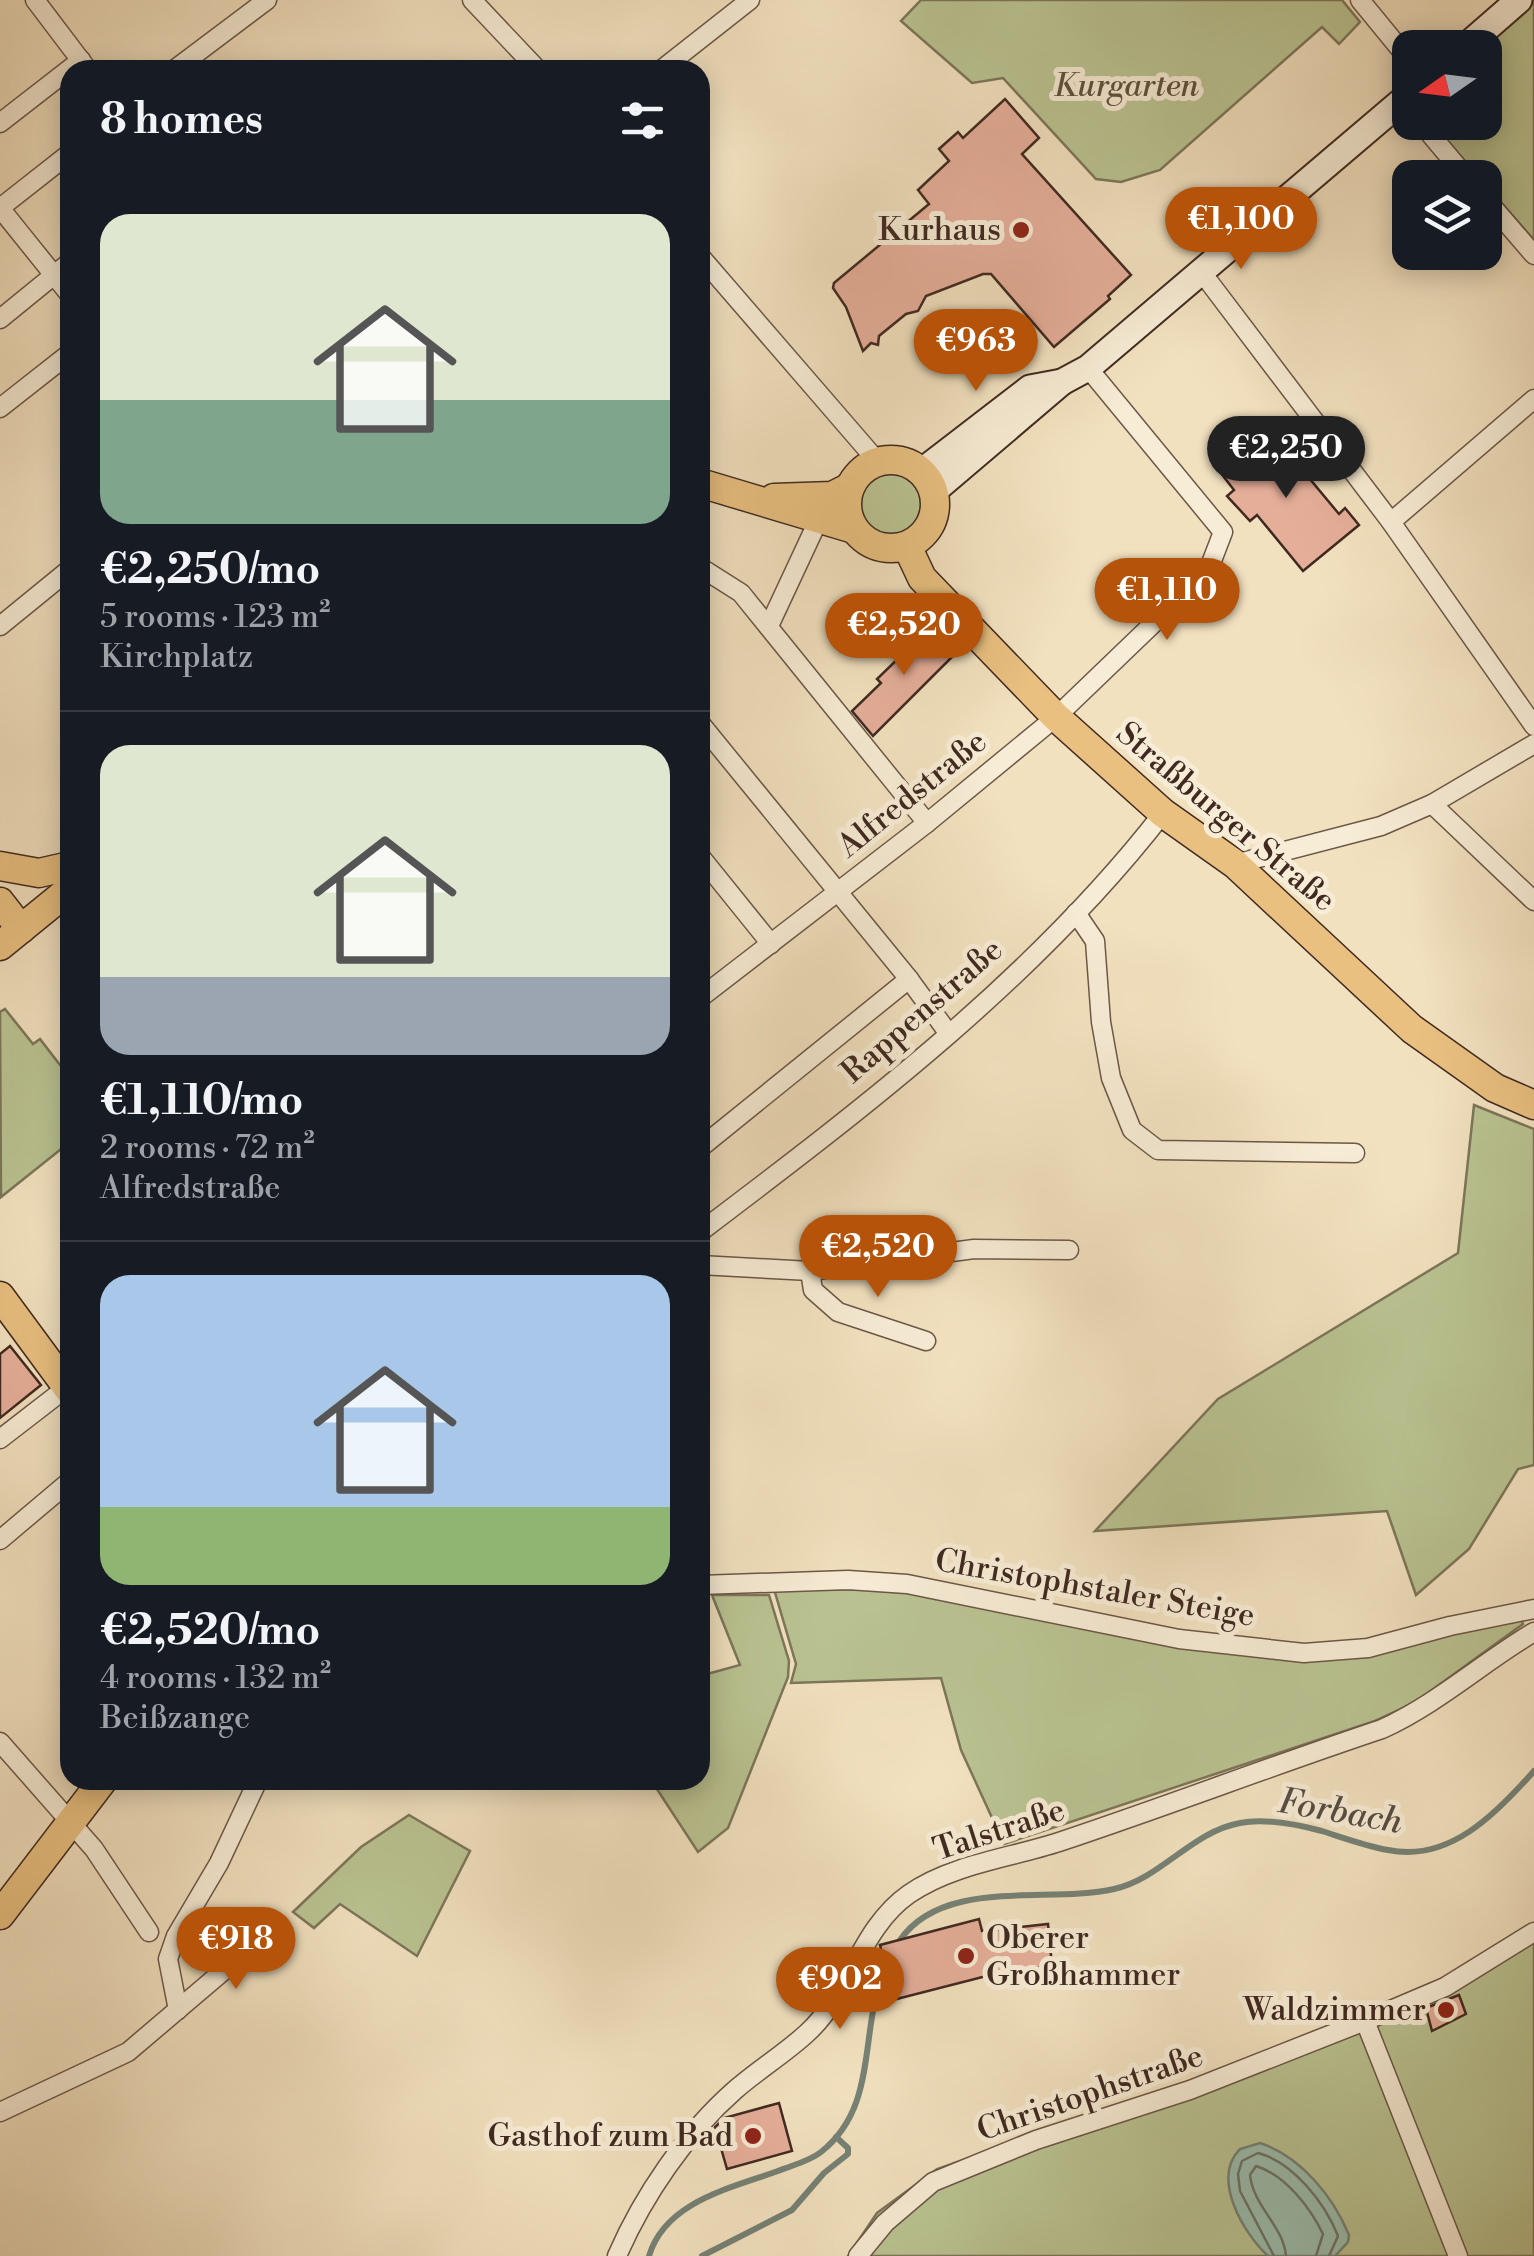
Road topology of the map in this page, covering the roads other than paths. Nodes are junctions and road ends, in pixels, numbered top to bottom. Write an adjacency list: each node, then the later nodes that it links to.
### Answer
1 (35, 0): 9 (street)
2 (267, 0): 10 (street)
3 (472, 0): 11 (street)
4 (750, 0): 12 (street)
5 (1360, 0): 8 (street)
6 (1520, 0): 7 (main road)
7 (1485, 30)
8 (1392, 39)
9 (81, 60)
10 (194, 60)
11 (529, 60)
12 (674, 60)
13 (60, 82): 15 (street)
14 (1392, 114): 24 (main road)
15 (0, 123)
16 (1435, 140): 17 (street)
17 (1452, 160)
18 (60, 161): 19 (street)
19 (0, 208): 25 (street)
20 (1502, 218): 21 (street)
21 (1534, 255)
22 (710, 268): 32 (street)
23 (60, 269): 25 (street)
24 (1200, 270): 29 (main road); 38 (street)
25 (53, 274): 26 (street); 27 (street)
26 (60, 283)
27 (0, 318)
28 (60, 361): 31 (street)
29 (1088, 368): 33 (main road); 45 (street, Alfredstraße)
30 (1534, 398): 38 (street)
31 (0, 408)
32 (878, 462): 33 (main road); 35 (main road)
33 (928, 481): 40 (main road)
34 (710, 486): 36 (main road)
35 (850, 487): 36 (main road); 39 (main road)
36 (754, 498): 37 (main road)
37 (818, 521): 39 (main road); 44 (street)
38 (1390, 522): 46 (street)
39 (854, 529): 40 (main road)
40 (907, 546): 45 (main road, Straßburger Straße)
41 (710, 573): 44 (street)
42 (60, 578): 43 (street)
43 (0, 626)
44 (769, 626): 51 (street)
45 (1056, 717): 50 (main road, Straßburger Straße); 51 (street, Alfredstraße)
46 (1534, 726)
47 (710, 735): 56 (street)
48 (1534, 744): 49 (street)
49 (1432, 804): 52 (street); 58 (street)
50 (1163, 813): 52 (main road, Straßburger Straße); 60 (street, Rappenstraße)
51 (927, 824): 56 (street, Alfredstraße)
52 (1235, 864): 66 (main road, Straßburger Straße)
53 (0, 866): 54 (main road)
54 (60, 868)
55 (710, 868): 62 (street)
56 (837, 892): 62 (street, Alfredstraße); 63 (street)
57 (60, 896): 61 (main road)
58 (1534, 900)
59 (0, 902): 61 (main road)
60 (1076, 913): 65 (street, Rappenstraße); 68 (street)
61 (10, 937)
62 (771, 944): 64 (street, Alfredstraße)
63 (909, 979): 65 (street); 67 (street)
64 (710, 983)
65 (949, 1034): 69 (street, Rappenstraße)
66 (1534, 1105)
67 (710, 1140)
68 (1355, 1153)
69 (710, 1224)
70 (1070, 1250): 72 (street)
71 (710, 1266): 72 (street)
72 (810, 1271): 74 (street)
73 (0, 1296): 75 (main road)
74 (926, 1341)
75 (60, 1376)
76 (60, 1395): 77 (street)
77 (0, 1439)
78 (60, 1490): 79 (street)
79 (0, 1540)
80 (710, 1584): 81 (street, Christophstaler Steige)
81 (1534, 1609)
82 (1534, 1632): 94 (street, Talstraße)
83 (0, 1742): 86 (street)
84 (96, 1790): 86 (main road)
85 (253, 1790): 91 (street)
86 (70, 1825): 87 (main road); 88 (street)
87 (0, 1915)
88 (149, 1932)
89 (1534, 1932): 92 (street, Christophstraße)
90 (262, 1938): 91 (street)
91 (178, 2010): 93 (street)
92 (1366, 2021): 95 (street, Christophstraße); 96 (street)
93 (0, 2112)
94 (616, 2256)
95 (858, 2256)
96 (1458, 2256)

